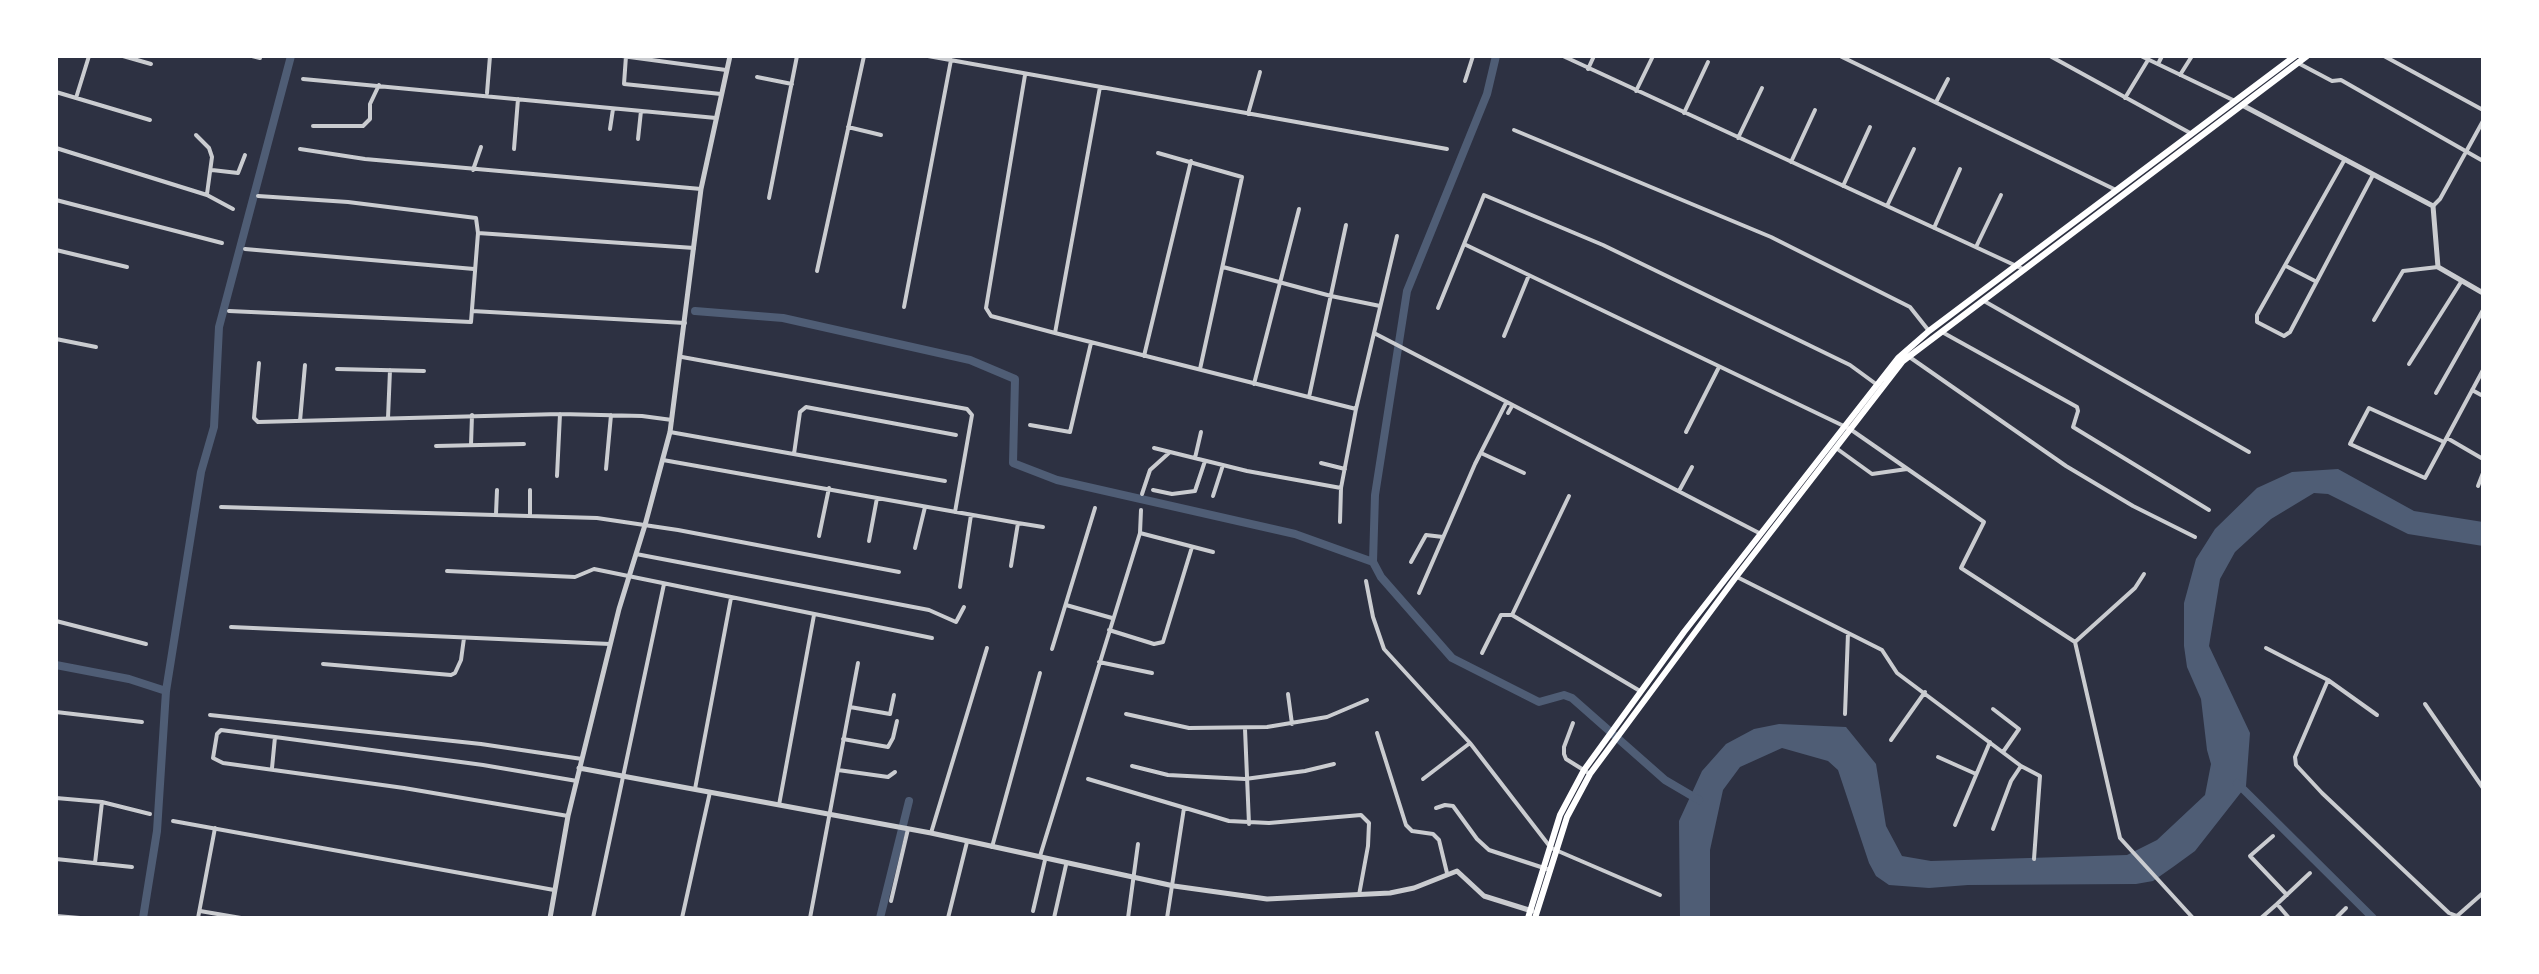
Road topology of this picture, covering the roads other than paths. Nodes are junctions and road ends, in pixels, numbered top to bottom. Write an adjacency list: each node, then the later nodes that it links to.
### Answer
1 (89, 56): 48 (street)
2 (123, 56): 28 (street)
3 (252, 56): 23 (street)
4 (490, 56): 47 (street)
5 (624, 56): 22 (street); 46 (street)
6 (683, 56): 29 (street)
7 (730, 56): 32 (street)
8 (797, 56): 40 (street)
9 (864, 56): 63 (street)
10 (928, 56): 25 (street)
11 (1473, 56): 39 (street)
12 (1563, 56): 31 (street)
13 (1594, 56): 31 (street)
14 (1653, 56): 44 (street)
15 (1840, 56): 51 (street)
16 (2050, 56): 49 (street)
17 (2141, 56): 26 (street)
18 (2162, 56): 30 (street)
19 (2192, 56): 35 (street)
20 (2307, 56): 24 (main road)
21 (2384, 56): 55 (street)
22 (642, 57): 29 (street)
23 (260, 58)
24 (2297, 59): 52 (main road); 78 (street)
25 (951, 60): 34 (street); 127 (street)
26 (2148, 60): 30 (street); 49 (street)
27 (1708, 62): 57 (street)
28 (151, 64)
29 (682, 64): 32 (street)
30 (2158, 64): 35 (street)
31 (1588, 69): 44 (street)
32 (726, 70): 46 (street)
33 (1260, 72): 58 (street)
34 (1025, 75): 42 (street); 135 (street)
35 (2180, 75): 52 (street)
36 (757, 77): 40 (street)
37 (303, 79): 41 (street)
38 (1948, 79): 51 (street)
39 (1465, 81)
40 (792, 84): 96 (street)
41 (379, 85): 47 (street); 62 (street)
42 (1100, 87): 58 (street); 135 (street)
43 (1762, 88): 70 (street)
44 (1636, 91): 57 (street)
45 (56, 92): 48 (street)
46 (721, 94): 59 (street)
47 (487, 95): 50 (street)
48 (76, 98): 60 (street)
49 (2125, 98): 69 (street)
50 (518, 99): 53 (street); 75 (street)
51 (1936, 102): 91 (street)
52 (2238, 103): 69 (main road); 81 (street)
53 (613, 109): 56 (street); 65 (street)
54 (1815, 110): 84 (street)
55 (2483, 110)
56 (641, 111): 59 (street); 71 (street)
57 (1684, 113): 70 (street)
58 (1248, 114): 76 (street)
59 (716, 118): 90 (street)
60 (150, 120)
61 (2483, 121): 78 (street)
62 (313, 126)
63 (848, 127): 68 (street); 118 (street)
64 (1870, 127): 89 (street)
65 (610, 129)
66 (1514, 130): 137 (street)
67 (196, 135): 86 (street)
68 (881, 135)
69 (2195, 136): 91 (main road); 94 (main road)
70 (1738, 138): 84 (street)
71 (638, 139)
72 (481, 147): 87 (street)
73 (56, 148): 92 (street)
74 (300, 149): 87 (street)
75 (514, 149)
76 (1447, 149)
77 (1914, 149): 98 (street)
78 (2466, 152): 83 (street); 99 (street)
79 (1158, 153): 82 (street)
80 (245, 155): 86 (street)
81 (2345, 159): 88 (street); 112 (street)
82 (1191, 161): 114 (street); 142 (street)
83 (2483, 161)
84 (1791, 162): 89 (street)
85 (1960, 169): 103 (street)
86 (212, 170): 92 (street)
87 (473, 170): 90 (street)
88 (2373, 175): 99 (street); 120 (street)
89 (1843, 186): 98 (street)
90 (701, 189): 109 (street)
91 (2117, 190): 94 (street); 115 (main road)
92 (207, 195): 100 (street)
93 (2001, 195): 108 (street)
94 (2125, 195): 115 (main road)
95 (258, 196): 104 (street)
96 (769, 198)
97 (56, 200): 106 (street)
98 (1887, 206): 103 (street)
99 (2433, 206): 116 (street)
100 (233, 209)
101 (1299, 209): 121 (street)
102 (1346, 225): 124 (street)
103 (1934, 228): 108 (street)
104 (478, 233): 109 (street); 117 (street)
105 (1397, 236): 126 (street)
106 (222, 243)
107 (1464, 244): 119 (street); 128 (street); 155 (street)
108 (1976, 247): 115 (street)
109 (694, 248): 133 (street)
110 (245, 249): 117 (street)
111 (56, 250): 113 (street)
112 (2285, 265): 120 (street); 120 (street)
113 (127, 267)
114 (1223, 267): 121 (street); 150 (street)
115 (2020, 267): 125 (main road); 137 (main road)
116 (2438, 267): 122 (street); 132 (street)
117 (475, 269): 131 (street)
118 (817, 271)
119 (1529, 275): 138 (street); 148 (street)
120 (2315, 281)
121 (1280, 282): 124 (street); 154 (street)
122 (2461, 282): 123 (street); 146 (street)
123 (2483, 293)
124 (1331, 296): 126 (street); 159 (street)
125 (1983, 300): 134 (main road); 182 (street)
126 (1380, 306): 136 (street)
127 (904, 307)
128 (1438, 308)
129 (2483, 310): 157 (street)
130 (229, 311): 131 (street)
131 (472, 311): 133 (street)
132 (2374, 320)
133 (685, 323): 144 (street)
134 (1940, 331): 137 (main road); 214 (street)
135 (1055, 333): 140 (street)
136 (1374, 333): 160 (street); 161 (street)
137 (1930, 334): 143 (main road); 155 (main road)
138 (1504, 336)
139 (56, 340): 141 (street)
140 (1091, 343): 142 (street); 169 (street)
141 (96, 347)
142 (1144, 356): 150 (street)
143 (1908, 356): 155 (main road); 227 (street)
144 (682, 357): 167 (street); 215 (street)
145 (259, 363): 168 (street)
146 (2409, 364)
147 (305, 365): 168 (street)
148 (1719, 367): 170 (street); 173 (street)
149 (337, 369): 151 (street)
150 (1200, 369): 154 (street)
151 (390, 370): 153 (street); 166 (street)
152 (2483, 370): 156 (street)
153 (424, 371)
154 (1254, 384): 159 (street)
155 (1879, 386): 170 (main road)
156 (2472, 390): 158 (street); 175 (street)
157 (2436, 393)
158 (2483, 396)
159 (1309, 397): 161 (street)
160 (1509, 404): 162 (street); 183 (street); 205 (street)
161 (1356, 409): 193 (street)
162 (1508, 413)
163 (560, 414): 164 (street); 165 (street); 197 (street)
164 (472, 415): 166 (street); 177 (street)
165 (611, 415): 167 (street); 192 (street)
166 (388, 418): 168 (street)
167 (672, 420): 171 (street)
168 (300, 421)
169 (1030, 425)
170 (1847, 428): 180 (main road); 194 (street); 224 (main road)
171 (670, 432): 184 (street); 187 (street)
172 (1201, 432): 185 (street)
173 (1686, 432)
174 (956, 435): 184 (street)
175 (2445, 440): 175 (street); 186 (street)
176 (524, 444): 177 (street)
177 (471, 445): 178 (street)
178 (436, 446)
179 (1154, 448): 181 (street)
180 (1836, 448): 194 (street); 224 (main road)
181 (1170, 452): 185 (street); 206 (street)
182 (2249, 452)
183 (1481, 453): 195 (street); 226 (street)
184 (794, 454): 198 (street)
185 (1195, 458): 188 (street)
186 (2483, 459)
187 (663, 460): 200 (street); 221 (street)
188 (1205, 461): 190 (street); 204 (street)
189 (1321, 463): 193 (street)
190 (1223, 465): 201 (street); 207 (street)
191 (1692, 467): 205 (street)
192 (606, 469)
193 (1345, 469): 201 (street)
194 (1907, 469): 256 (street)
195 (1524, 473)
196 (2483, 473): 199 (street)
197 (557, 476)
198 (945, 481)
199 (2478, 486)
200 (829, 488): 209 (street); 225 (street)
201 (1341, 488): 219 (street)
202 (497, 490): 216 (street)
203 (530, 490): 218 (street)
204 (1153, 490)
205 (1679, 491): 224 (street)
206 (1142, 494)
207 (1213, 496)
208 (1569, 496): 248 (street)
209 (877, 498): 211 (street); 228 (street)
210 (221, 507): 216 (street)
211 (925, 507): 215 (street); 230 (street)
212 (1095, 508): 245 (street)
213 (1141, 510): 223 (street)
214 (2209, 510)
215 (955, 512): 217 (street)
216 (496, 514): 218 (street)
217 (971, 515): 220 (street); 242 (street)
218 (530, 516): 221 (street)
219 (1340, 522)
220 (1018, 523): 222 (street); 234 (street)
221 (645, 525): 232 (street); 236 (street)
222 (1043, 527)
223 (1140, 533): 229 (street); 249 (street)
224 (1764, 535): 239 (main road); 270 (main road)
225 (819, 536)
226 (1443, 537): 233 (street); 243 (street)
227 (2195, 537)
228 (869, 541)
229 (1192, 547): 231 (street); 252 (street)
230 (915, 548)
231 (1213, 552)
232 (636, 554): 238 (street); 246 (street)
233 (1411, 562)
234 (1011, 566)
235 (447, 571): 238 (street)
236 (899, 572)
237 (2144, 574): 256 (street)
238 (630, 575): 241 (street); 258 (street)
239 (1736, 577): 253 (street); 270 (main road)
240 (1366, 581): 292 (street)
241 (665, 583): 244 (street); 305 (street)
242 (960, 587)
243 (1419, 593)
244 (731, 598): 247 (street); 311 (street)
245 (1066, 605): 249 (street); 261 (street)
246 (964, 607)
247 (814, 615): 255 (street); 315 (street)
248 (1512, 615): 262 (street); 270 (street)
249 (1112, 618): 252 (street)
250 (56, 621): 257 (street)
251 (231, 627): 254 (street)
252 (1109, 630): 263 (street)
253 (1848, 633): 269 (street); 279 (street)
254 (464, 638): 258 (street); 265 (street)
255 (932, 638)
256 (2075, 642): 367 (street)
257 (146, 644)
258 (610, 644): 295 (street)
259 (987, 648): 327 (street)
260 (2266, 648): 268 (street)
261 (1052, 649)
262 (1482, 653)
263 (1099, 662): 267 (street); 334 (street)
264 (858, 663): 275 (street)
265 (323, 664)
266 (1040, 673): 331 (street)
267 (1152, 673)
268 (2328, 680): 281 (street); 345 (street)
269 (1925, 692): 290 (street); 291 (street)
270 (1644, 693): 303 (main road)
271 (1288, 694): 285 (street)
272 (894, 695): 275 (street)
273 (1367, 700): 285 (street)
274 (2425, 704): 310 (street)
275 (850, 707): 289 (street)
276 (1993, 709): 293 (street)
277 (56, 712): 283 (street)
278 (1126, 714): 286 (street)
279 (1845, 714)
280 (210, 715): 295 (street)
281 (2377, 715)
282 (897, 721): 289 (street)
283 (142, 722)
284 (1573, 723): 303 (street)
285 (1292, 724): 286 (street)
286 (1245, 729): 307 (street)
287 (1377, 733): 340 (street)
288 (275, 737): 299 (street); 299 (street); 309 (street)
289 (843, 739): 301 (street)
290 (1891, 740)
291 (1990, 742): 293 (street); 304 (street)
292 (1470, 743): 308 (street); 332 (street)
293 (2003, 752): 298 (street)
294 (1938, 757): 304 (street)
295 (582, 759): 300 (street)
296 (1334, 764): 307 (street)
297 (1132, 766): 307 (street)
298 (2021, 766): 326 (street); 335 (street)
299 (272, 768): 320 (street)
300 (579, 768): 305 (street); 309 (street)
301 (838, 770): 302 (street); 319 (street)
302 (895, 772)
303 (1587, 772): 332 (main road)
304 (1976, 774): 323 (street)
305 (622, 776): 311 (street); 360 (street)
306 (1088, 779): 316 (street)
307 (1245, 779): 322 (street)
308 (1423, 779)
309 (577, 781): 320 (street)
310 (2482, 786)
311 (695, 789): 312 (street)
312 (710, 792): 315 (street); 361 (street)
313 (56, 798): 314 (street)
314 (102, 802): 318 (street); 336 (street)
315 (779, 805): 319 (street)
316 (1184, 808): 322 (street); 343 (street)
317 (1436, 808): 339 (street)
318 (150, 814)
319 (829, 814): 325 (street); 362 (street)
320 (568, 816): 344 (street)
321 (173, 821): 324 (street)
322 (1249, 824): 346 (street)
323 (1955, 825)
324 (215, 828): 344 (street); 352 (street)
325 (907, 829): 327 (street); 349 (street)
326 (1993, 829)
327 (931, 833): 329 (street)
328 (2273, 836): 348 (street)
329 (967, 842): 331 (street); 363 (street)
330 (1138, 844): 342 (street)
331 (992, 847): 334 (street)
332 (1554, 850): 339 (main road); 347 (street)
333 (56, 859): 336 (street)
334 (1042, 859): 337 (street); 353 (street)
335 (2034, 859)
336 (95, 863): 338 (street)
337 (1066, 865): 342 (street); 364 (street)
338 (132, 867)
339 (1547, 869): 354 (main road)
340 (1447, 873): 346 (street); 354 (street)
341 (2310, 873): 348 (street)
342 (1132, 878): 343 (street); 365 (street)
343 (1174, 886): 346 (street); 366 (street)
344 (554, 890): 359 (street)
345 (2483, 893)
346 (1359, 895)
347 (1660, 895)
348 (2287, 895): 350 (street)
349 (891, 901)
350 (2277, 904): 368 (street); 369 (street)
351 (2346, 908): 370 (street)
352 (199, 911): 357 (street); 358 (street)
353 (1033, 911)
354 (1532, 915)
355 (56, 916): 356 (street)
356 (80, 918)
357 (198, 918)
358 (241, 918)
359 (550, 918)
360 (593, 918)
361 (682, 918)
362 (810, 918)
363 (948, 918)
364 (1054, 918)
365 (1128, 918)
366 (1167, 918)
367 (2193, 918)
368 (2261, 918)
369 (2289, 918)
370 (2336, 918)

